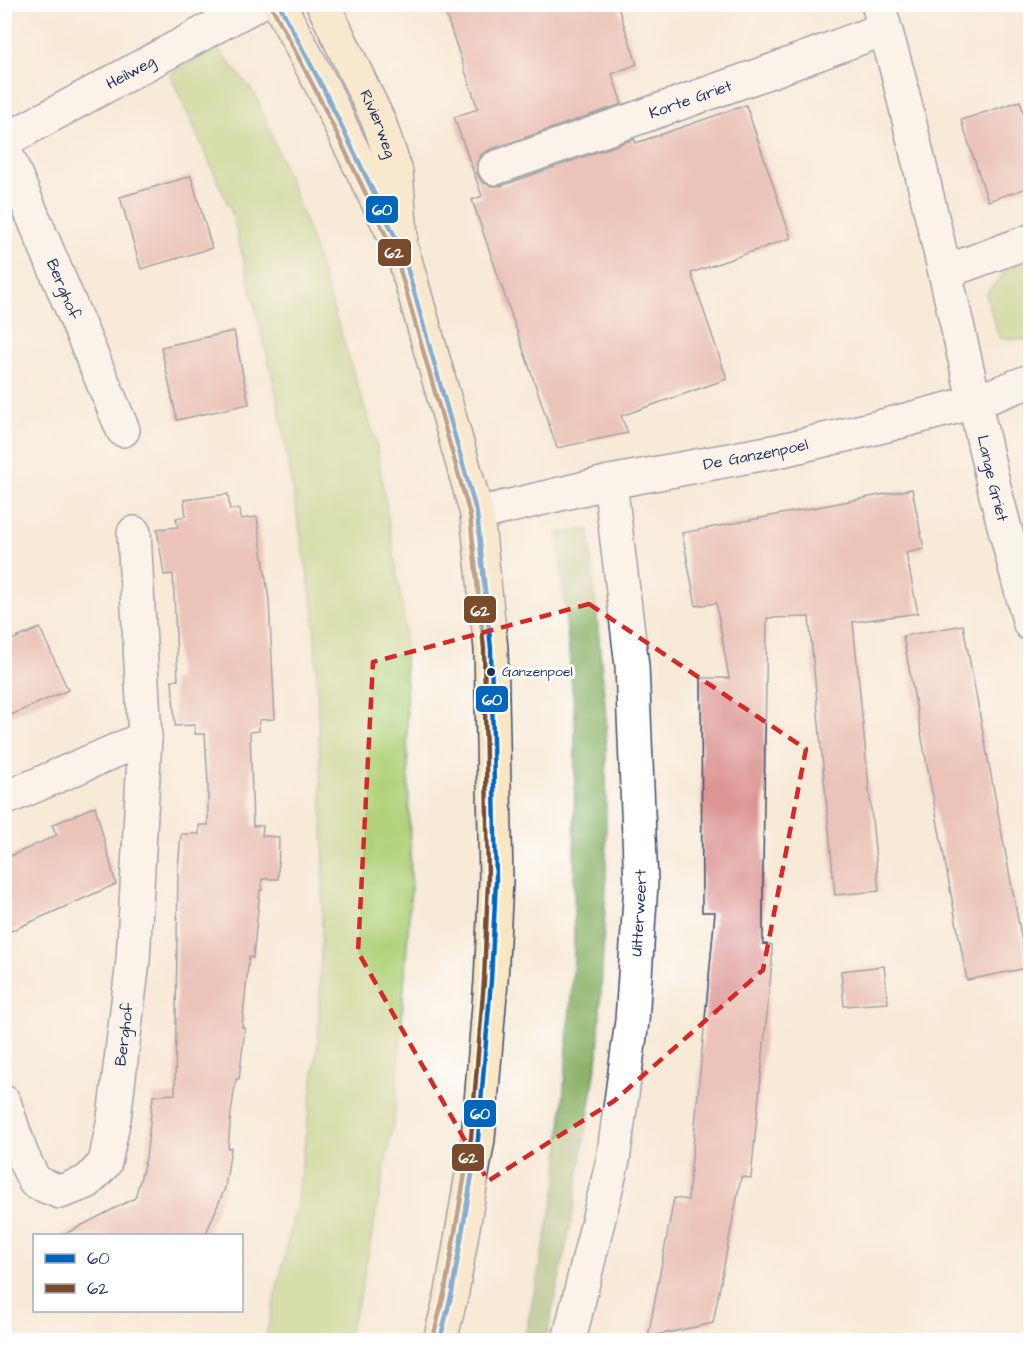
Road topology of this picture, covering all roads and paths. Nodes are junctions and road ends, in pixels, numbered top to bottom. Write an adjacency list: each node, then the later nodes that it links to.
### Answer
1 (258, 4): 5 (street, Heilweg)
2 (279, 4): 9 (street, Rivierweg)
3 (322, 4): 9 (street, Rivierweg)
4 (881, 17): 7 (street, Korte Griet); 10 (street, Korte Griet)
5 (4, 141)
6 (4, 148): 13 (street, Berghof)
7 (495, 168)
8 (1030, 241): 10 (street)
9 (403, 253): 15 (street, Rivierweg)
10 (945, 272): 12 (street, Korte Griet)
11 (1030, 381): 12 (street, De Ganzenpoel)
12 (975, 402): 14 (street, De Ganzenpoel); 17 (street, Lange Griet)
13 (123, 430)
14 (610, 482): 15 (street, De Ganzenpoel); 22 (street, Uitterweert)
15 (477, 514): 21 (street, Rivierweg)
16 (134, 532): 18 (street, Berghof)
17 (1030, 624)
18 (145, 738): 19 (street); 20 (street, Berghof)
19 (4, 799)
20 (4, 1102)
21 (440, 1341)
22 (569, 1341)

